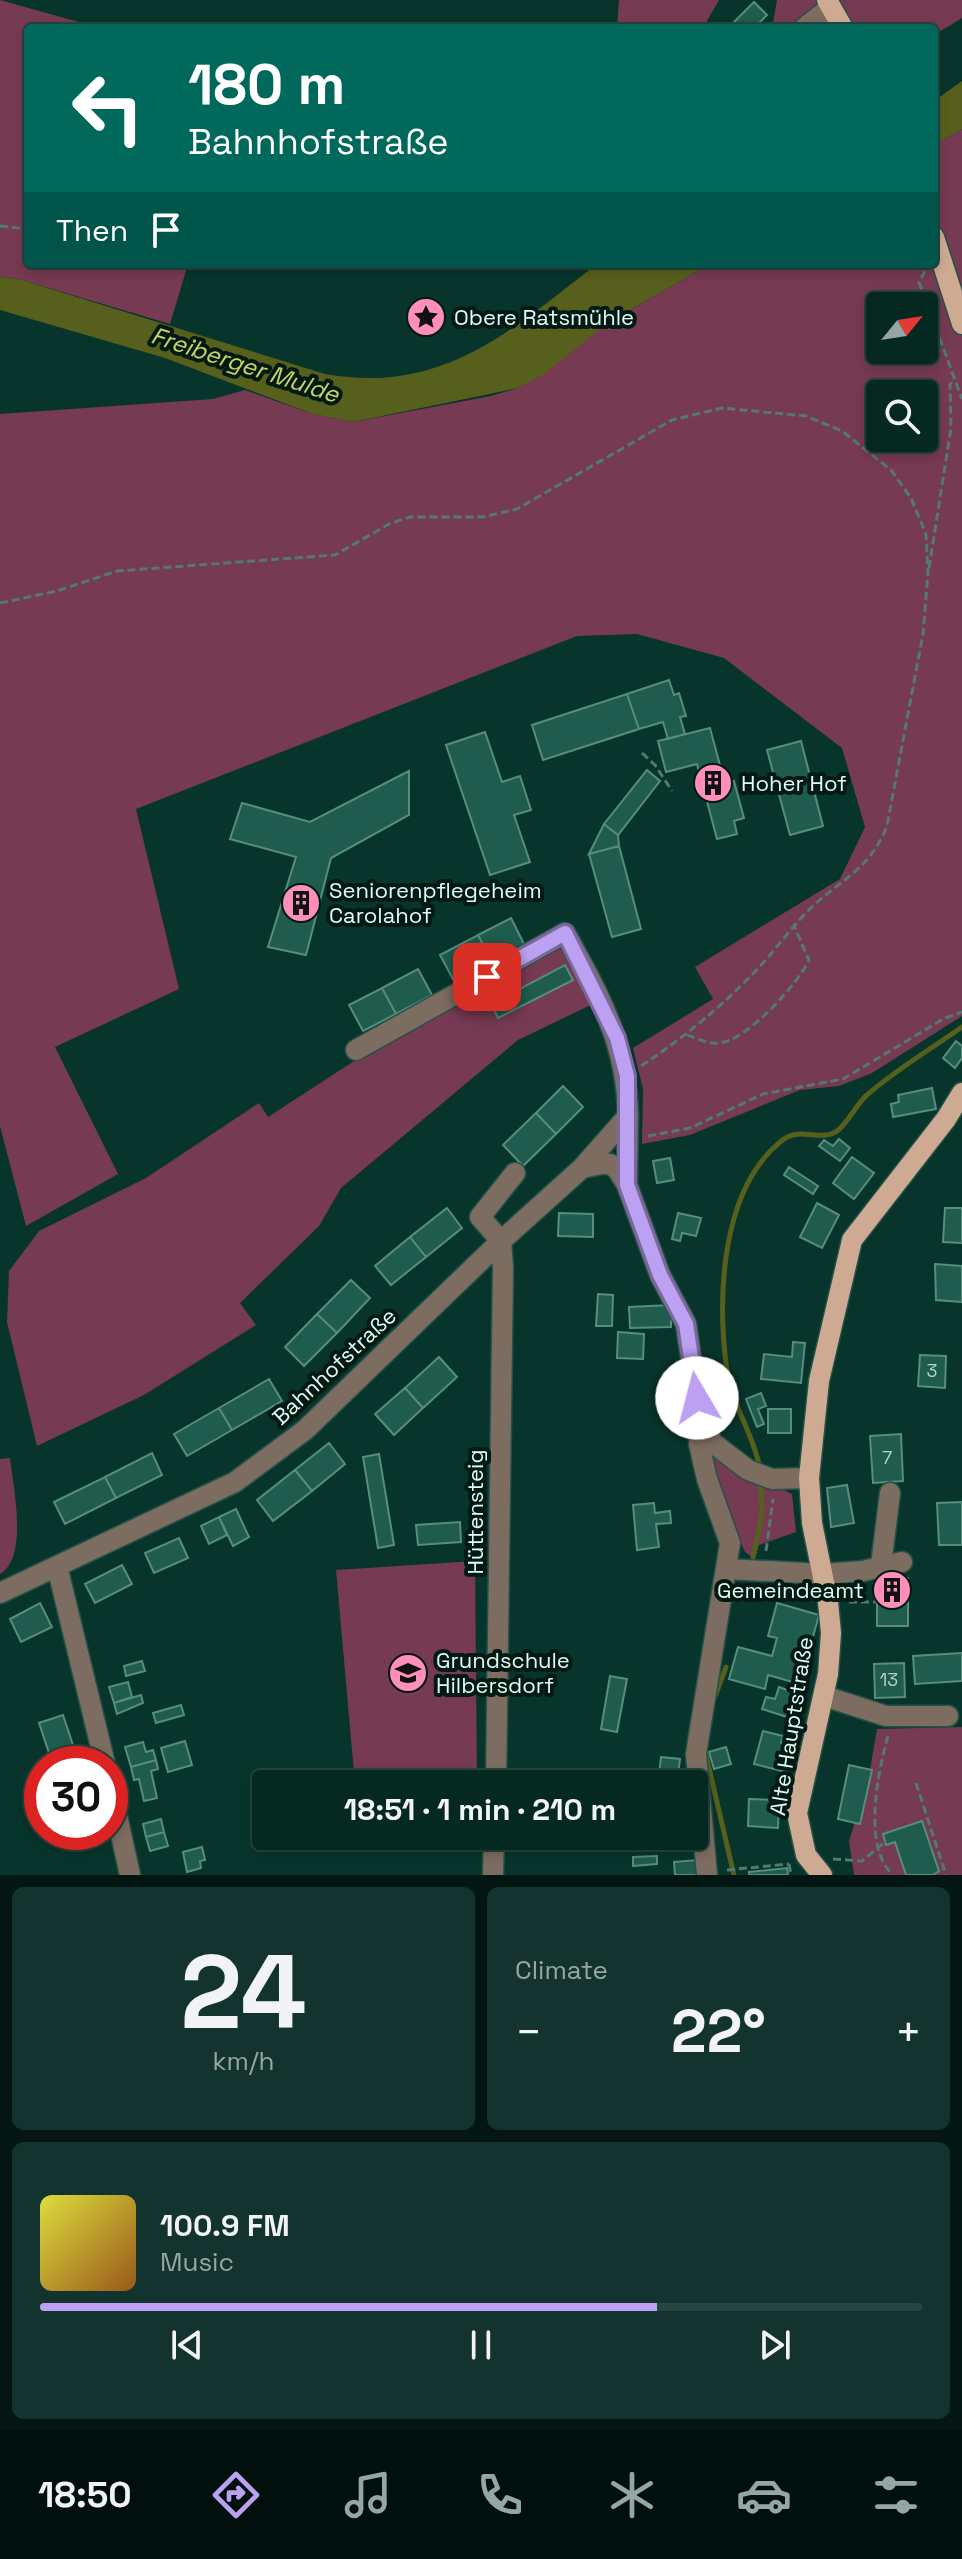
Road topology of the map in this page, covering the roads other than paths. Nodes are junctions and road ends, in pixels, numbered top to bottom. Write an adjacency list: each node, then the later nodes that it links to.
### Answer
1 (829, 4): 2 (street); 3 (main road)
2 (808, 24)
3 (841, 24)
4 (938, 261): 5 (main road)
5 (962, 324)
6 (356, 1050): 8 (street)
7 (961, 1090): 9 (main road, Alte Hauptstraße)
8 (628, 1116): 10 (street, Bahnhofstraße); 12 (street)
9 (954, 1118): 15 (main road, Alte Hauptstraße)
10 (582, 1168): 12 (street); 13 (street, Bahnhofstraße)
11 (515, 1173): 13 (street)
12 (627, 1185): 14 (street)
13 (501, 1241): 19 (street, Bahnhofstraße); 26 (street, Hüttensteig)
14 (700, 1422): 15 (street); 20 (street)
15 (809, 1478): 21 (main road, Alte Hauptstraße)
16 (890, 1493): 18 (street)
17 (902, 1562): 18 (street)
18 (881, 1565): 21 (street)
19 (57, 1566): 22 (street, Bahnhofstraße); 25 (street)
20 (728, 1569): 21 (street); 32 (street)
21 (823, 1574): 23 (main road, Alte Hauptstraße)
22 (0, 1593)
23 (824, 1696): 24 (street); 29 (main road, Alte Hauptstraße)
24 (948, 1716)
25 (101, 1746)
26 (496, 1770)
27 (125, 1850): 30 (street)
28 (494, 1850): 31 (street)
29 (810, 1868)
30 (130, 1875)
31 (493, 1875)
32 (707, 1875)

